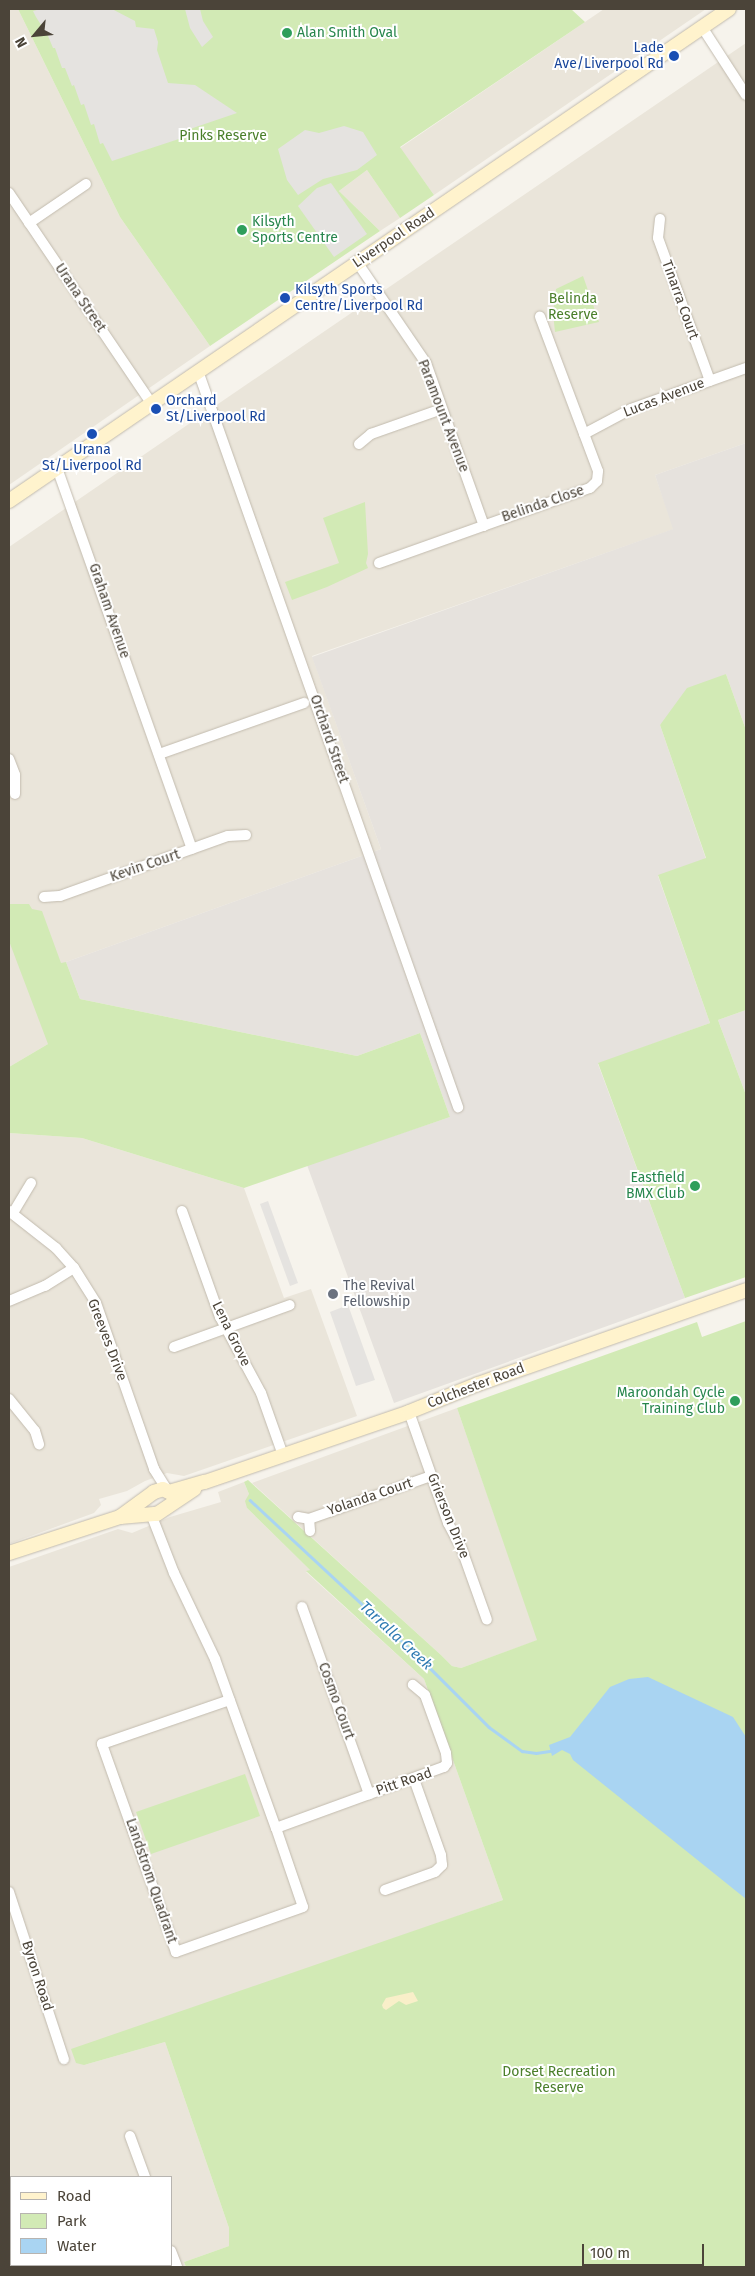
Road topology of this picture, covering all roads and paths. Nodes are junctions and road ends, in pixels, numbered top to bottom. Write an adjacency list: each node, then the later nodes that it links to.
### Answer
1 (729, 9): 2 (main road, Liverpool Road)
2 (702, 27): 3 (street); 8 (main road, Liverpool Road)
3 (746, 95)
4 (86, 184): 7 (street)
5 (9, 193): 7 (street, Urana Street)
6 (660, 219): 12 (street, Tinarra Court)
7 (29, 223): 13 (street, Urana Street)
8 (357, 262): 11 (main road, Liverpool Road); 14 (street, Paramount Avenue)
9 (540, 317): 15 (street, Belinda Close)
10 (746, 368): 12 (street, Lucas Avenue)
11 (198, 371): 13 (main road, Liverpool Road); 28 (street, Orchard Street)
12 (710, 381): 15 (street, Lucas Avenue)
13 (150, 403): 17 (main road, Liverpool Road)
14 (442, 409): 16 (street); 19 (street, Paramount Avenue)
15 (584, 434): 19 (street, Belinda Close)
16 (359, 444)
17 (58, 468): 18 (main road, Liverpool Road); 22 (street, Graham Avenue)
18 (9, 501)
19 (484, 526): 20 (street, Belinda Close)
20 (379, 563)
21 (304, 703): 22 (street)
22 (159, 754): 26 (street, Graham Avenue)
23 (9, 759): 24 (street)
24 (15, 794)
25 (246, 835): 26 (street, Kevin Court)
26 (192, 849): 27 (street, Kevin Court)
27 (44, 897)
28 (458, 1107)
29 (31, 1183): 31 (street)
30 (182, 1211): 36 (street, Lena Grove)
31 (11, 1212): 32 (street, Greeves Drive)
32 (74, 1268): 34 (street); 43 (street, Greeves Drive)
33 (746, 1290): 39 (main road, Colchester Road)
34 (9, 1301)
35 (290, 1305): 36 (street)
36 (225, 1329): 37 (street); 41 (street, Lena Grove)
37 (174, 1347)
38 (9, 1399): 40 (street)
39 (409, 1412): 41 (main road, Colchester Road); 42 (street, Grierson Drive)
40 (39, 1444)
41 (283, 1454): 43 (main road, Colchester Road)
42 (431, 1476): 44 (street, Yolanda Court); 47 (street, Grierson Drive)
43 (158, 1502): 45 (main road, Colchester Road); 49 (street, Landstrom Quadrant)
44 (310, 1531)
45 (9, 1553)
46 (302, 1607): 51 (street, Cosmo Court)
47 (487, 1620)
48 (413, 1685): 50 (street, Pitt Road)
49 (230, 1700): 52 (street, Landstrom Quadrant); 52 (street, Landstrom Quadrant)
50 (414, 1779): 51 (street, Pitt Road); 53 (street)
51 (369, 1794): 52 (street, Pitt Road)
52 (276, 1828)
53 (385, 1890)
54 (9, 1892): 55 (street, Byron Road)
55 (64, 2060)
56 (130, 2136): 57 (street)
57 (144, 2176)
58 (172, 2254): 59 (street)
59 (177, 2267)

